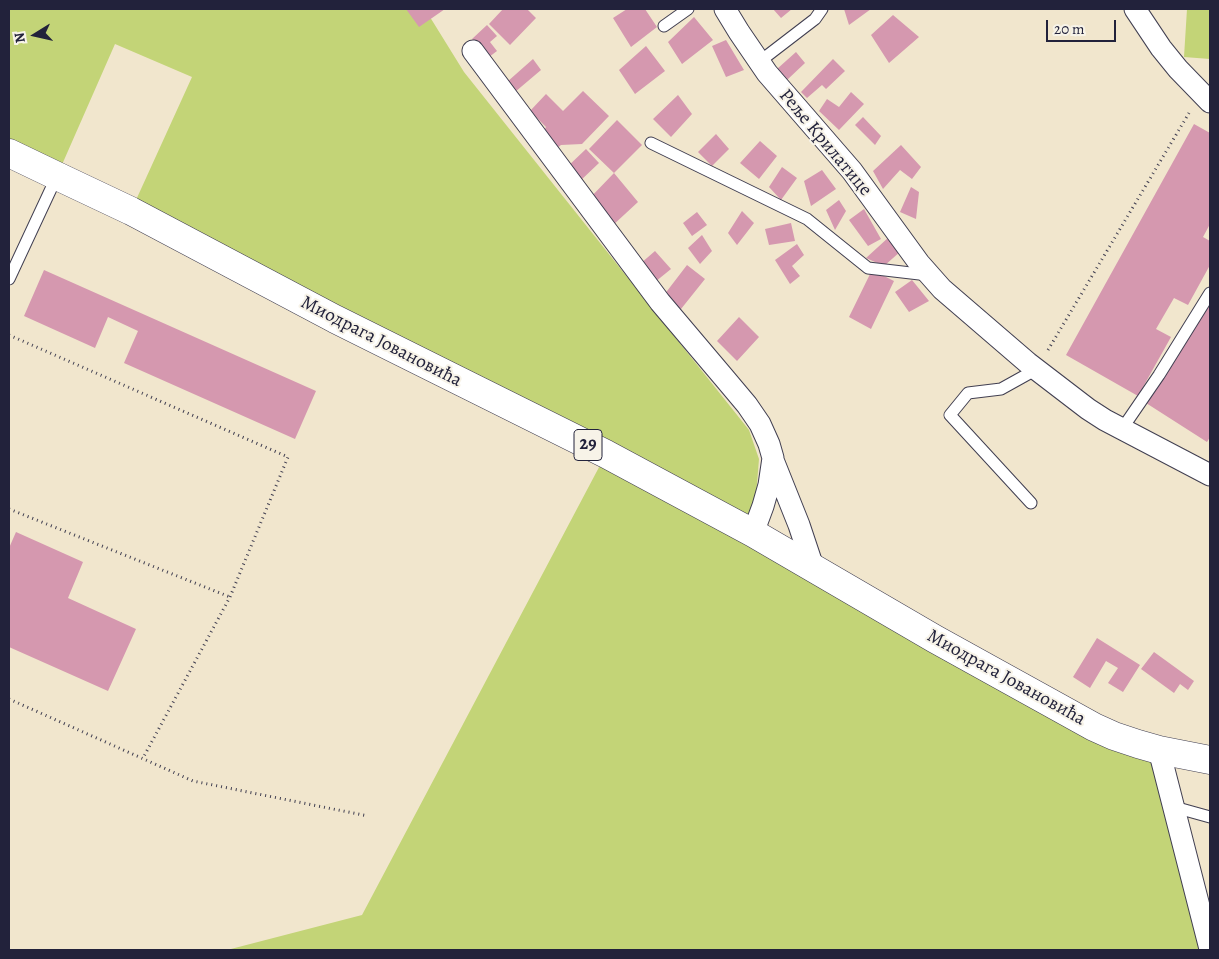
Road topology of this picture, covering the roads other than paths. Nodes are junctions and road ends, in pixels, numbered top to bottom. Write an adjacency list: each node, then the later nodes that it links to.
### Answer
1 (688, 9): 5 (lane)
2 (725, 9): 7 (street, Реље Крилатице)
3 (822, 9): 7 (lane)
4 (1135, 9): 8 (street)
5 (664, 26)
6 (473, 51): 17 (street)
7 (759, 62): 12 (street, Реље Крилатице)
8 (1206, 98)
9 (651, 143): 12 (lane)
10 (9, 153): 11 (main road, Миодрага Јовановића / 29)
11 (57, 176): 13 (lane); 20 (main road, Миодрага Јовановића / 29)
12 (928, 275): 15 (street, Реље Крилатице)
13 (9, 279)
14 (1210, 293): 16 (lane)
15 (1037, 369): 16 (street, Реље Крилатице); 19 (lane)
16 (1122, 429): 18 (street, Реље Крилатице)
17 (773, 458): 20 (street); 21 (street)
18 (1209, 472)
19 (1031, 503)
20 (753, 533): 21 (main road, Миодрага Јовановића / 29)
21 (813, 567): 22 (main road, Миодрага Јовановића / 29)
22 (1159, 750): 23 (main road, Миодрага Јовановића / 29); 24 (street)
23 (1210, 760)
24 (1174, 806): 25 (lane); 26 (street)
25 (1210, 817)
26 (1210, 949)

